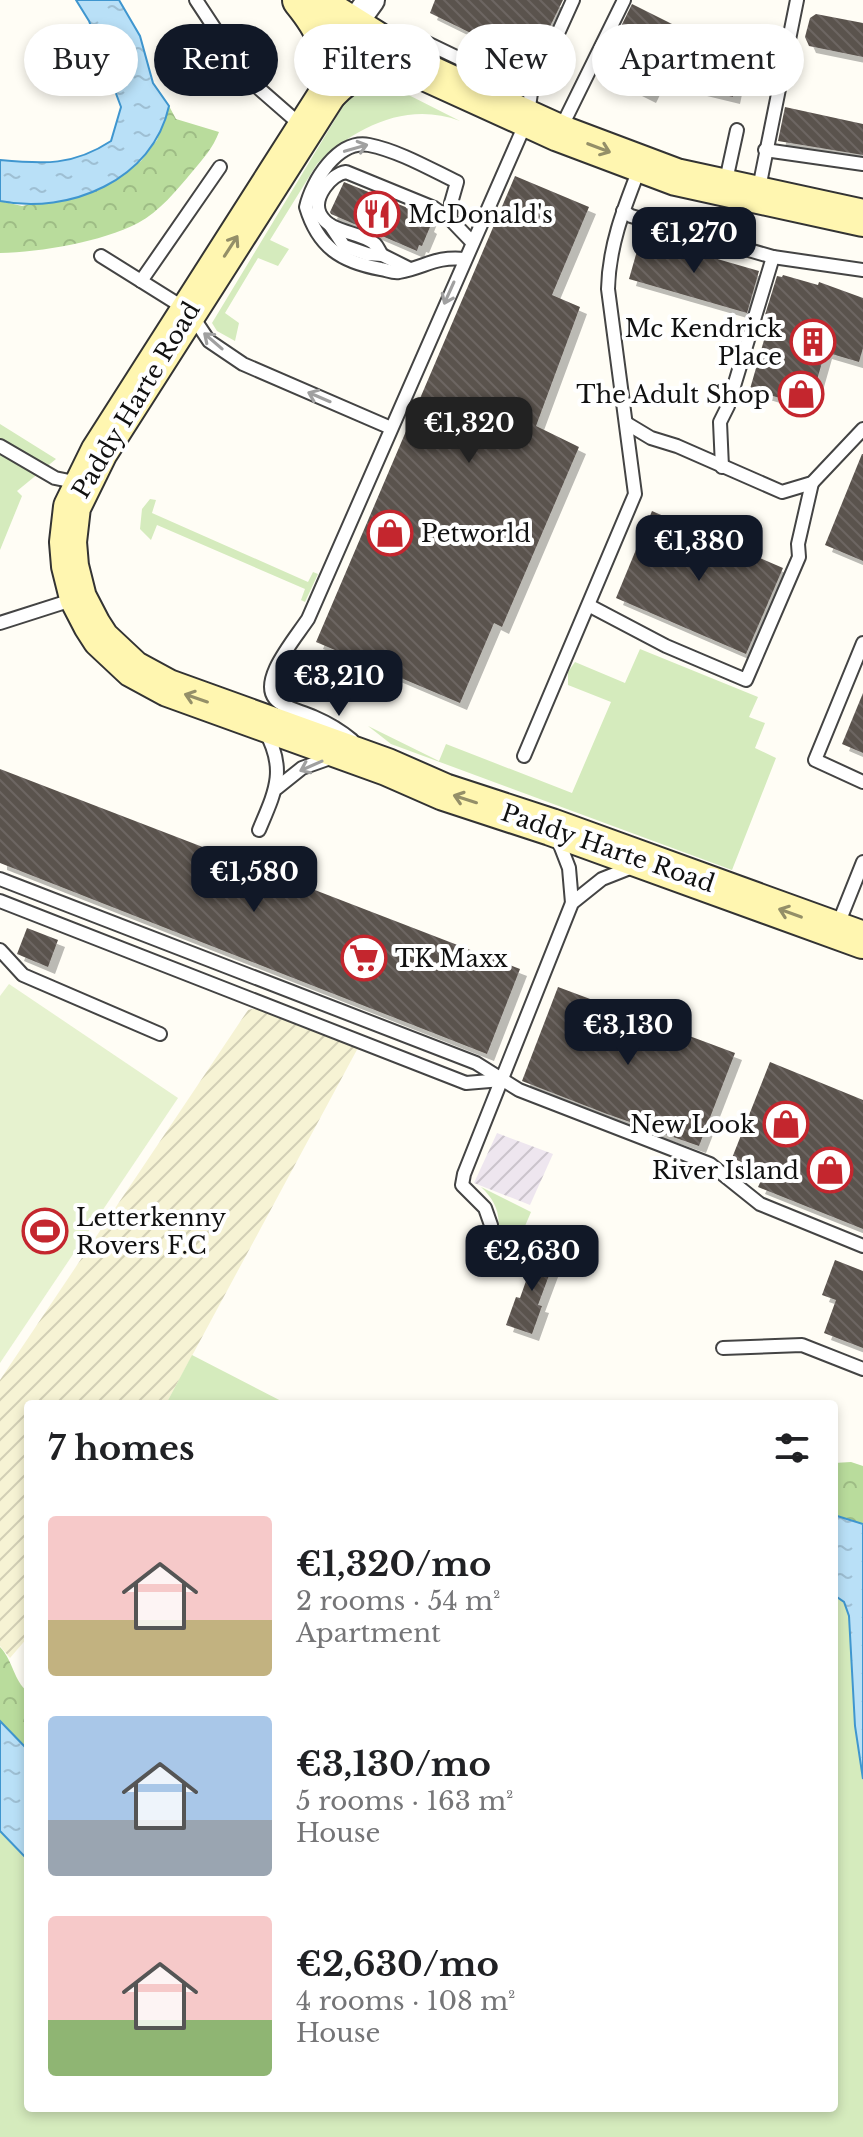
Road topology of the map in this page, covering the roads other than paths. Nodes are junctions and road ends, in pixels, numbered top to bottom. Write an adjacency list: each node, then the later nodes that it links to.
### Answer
1 (196, 0): 12 (lane)
2 (301, 0): 8 (main road, Paddy Harte Road)
3 (312, 0): 7 (main road)
4 (573, 0): 11 (lane)
5 (624, 0): 11 (lane)
6 (797, 0): 14 (lane)
7 (362, 13)
8 (318, 24)
9 (440, 76): 11 (main road)
10 (326, 96): 12 (main road, Paddy Harte Road)
11 (539, 115): 15 (main road, one-way to 15); 22 (lane)
12 (306, 129): 29 (main road, Paddy Harte Road, one-way to 12)
13 (737, 130): 18 (lane)
14 (765, 150): 16 (lane); 18 (lane)
15 (641, 164): 18 (main road); 19 (lane)
16 (863, 164)
17 (220, 167): 28 (lane)
18 (741, 192): 20 (main road)
19 (623, 211): 24 (lane); 30 (lane)
20 (863, 218)
21 (450, 219): 22 (lane); 26 (lane); 26 (lane, one-way to 21)
22 (472, 242): 25 (lane)
23 (101, 256): 28 (lane)
24 (773, 257): 27 (lane); 34 (lane)
25 (465, 259): 26 (lane); 31 (lane, one-way to 31)
26 (410, 269)
27 (863, 270)
28 (141, 281): 29 (lane)
29 (189, 311): 31 (lane, one-way to 29); 36 (main road, Paddy Harte Road)
30 (626, 423): 34 (lane); 38 (lane)
31 (391, 428): 42 (lane)
32 (863, 429): 35 (lane)
33 (0, 446): 36 (lane)
34 (722, 467): 35 (lane)
35 (812, 483): 38 (lane)
36 (82, 484): 37 (main road, Paddy Harte Road)
37 (78, 598): 39 (lane); 41 (main road, Paddy Harte Road, one-way to 37)
38 (590, 606): 43 (lane)
39 (0, 623)
40 (863, 643): 44 (lane)
41 (257, 719): 42 (main road, Paddy Harte Road); 45 (lane)
42 (357, 756): 45 (lane, one-way to 45); 46 (main road, Paddy Harte Road, one-way to 42)
43 (524, 756)
44 (863, 782)
45 (277, 788): 47 (lane)
46 (551, 827): 48 (main road, Paddy Harte Road); 52 (lane)
47 (259, 830)
48 (650, 862): 52 (lane); 53 (main road, Paddy Harte Road, one-way to 48)
49 (863, 862): 53 (lane)
50 (0, 879): 56 (lane)
51 (0, 901): 56 (lane)
52 (572, 903): 56 (lane)
53 (849, 935)
54 (0, 950): 55 (lane)
55 (160, 1034)
56 (503, 1080): 57 (lane); 58 (lane)
57 (491, 1225)
58 (863, 1246)
59 (723, 1348): 60 (lane)
60 (863, 1369)

